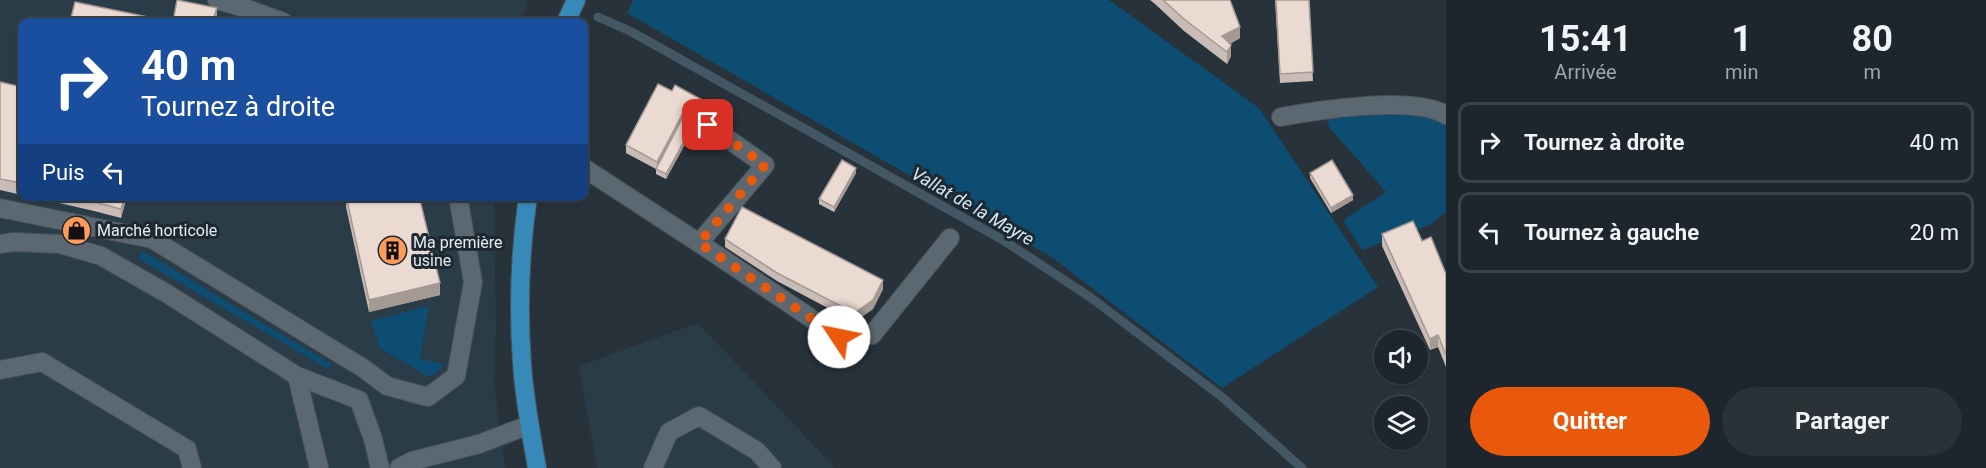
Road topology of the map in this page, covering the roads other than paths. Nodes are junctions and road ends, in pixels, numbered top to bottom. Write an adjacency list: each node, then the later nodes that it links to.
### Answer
1 (217, 0): 3 (street)
2 (576, 0): 4 (main road)
3 (272, 18)
4 (568, 18)
5 (1446, 115): 6 (street)
6 (1281, 117)
7 (708, 125): 13 (street)
8 (588, 171): 13 (street)
9 (459, 201): 11 (street)
10 (528, 201): 17 (main road)
11 (0, 208)
12 (950, 238): 13 (street)
13 (699, 243)
14 (0, 244): 16 (street)
15 (0, 370): 18 (street)
16 (297, 376): 19 (street); 20 (street)
17 (529, 425): 21 (street); 22 (main road)
18 (192, 468)
19 (319, 468)
20 (380, 468)
21 (399, 468)
22 (537, 468)
23 (653, 468): 24 (street)
24 (772, 468)

